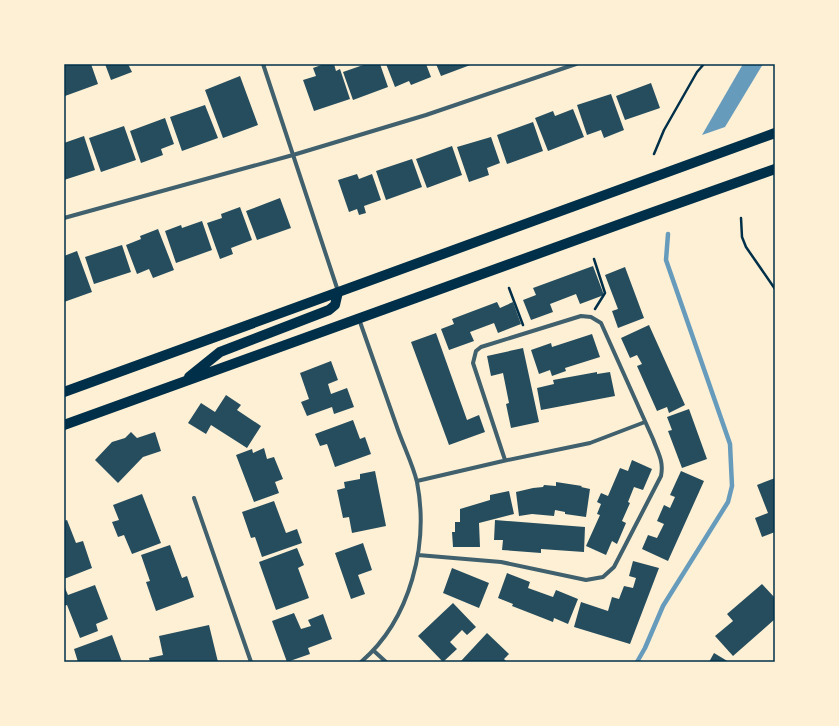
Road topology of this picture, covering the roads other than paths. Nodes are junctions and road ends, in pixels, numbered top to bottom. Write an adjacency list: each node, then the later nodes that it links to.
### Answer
1 (263, 64): 4 (street)
2 (576, 64): 4 (street)
3 (775, 133): 7 (main road)
4 (293, 155): 6 (street); 7 (street)
5 (775, 169): 8 (main road)
6 (64, 218)
7 (338, 292): 9 (main road); 10 (main road)
8 (359, 318): 9 (main road); 14 (street)
9 (183, 382): 12 (main road)
10 (64, 392)
11 (645, 422): 13 (street); 13 (street); 16 (street)
12 (64, 425)
13 (505, 460): 14 (street)
14 (417, 481): 16 (street)
15 (194, 498): 18 (street)
16 (418, 555): 17 (street)
17 (374, 651): 19 (street); 20 (street)
18 (251, 662)
19 (362, 662)
20 (386, 662)

